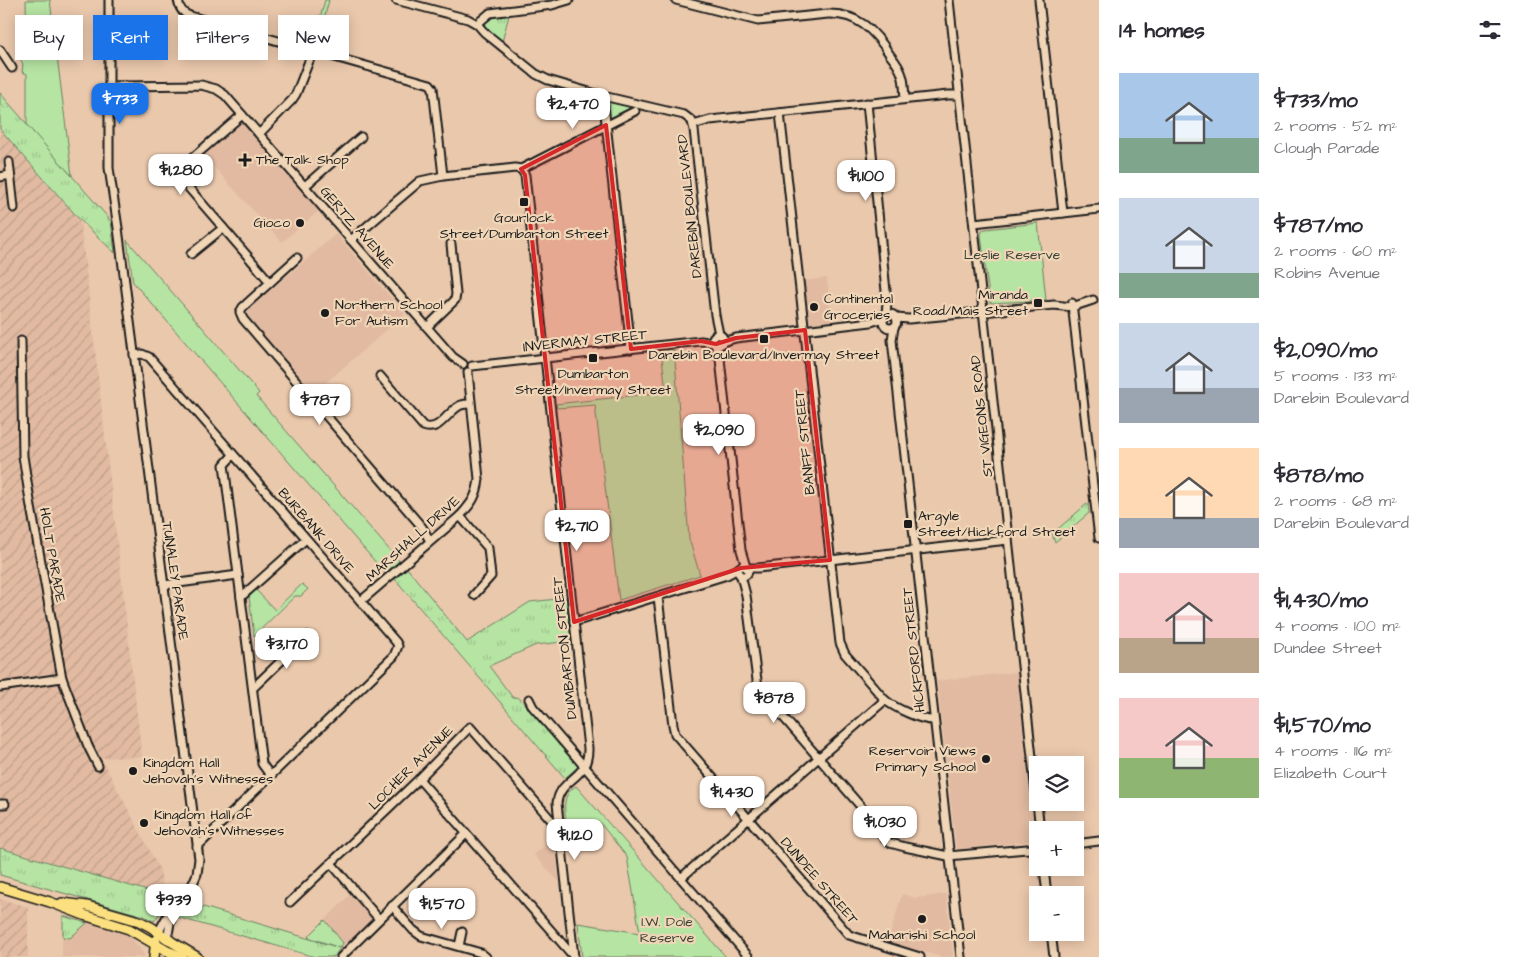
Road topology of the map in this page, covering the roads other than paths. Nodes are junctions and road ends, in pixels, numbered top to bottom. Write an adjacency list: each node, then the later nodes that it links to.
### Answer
1 (109, 0): 14 (street, TUNALEY PARADE)
2 (178, 0): 9 (street)
3 (396, 0): 8 (street, DAREBIN BOULEVARD)
4 (569, 0): 8 (street)
5 (676, 0): 17 (street)
6 (949, 0): 15 (street, ST VIGEONS ROAD)
7 (1039, 0): 34 (street)
8 (477, 24): 16 (street, DAREBIN BOULEVARD)
9 (278, 41)
10 (0, 50): 13 (street)
11 (310, 60): 24 (street)
12 (346, 60): 29 (street)
13 (12, 68)
14 (109, 86): 21 (street, GERTZ AVENUE); 51 (street, TUNALEY PARADE)
15 (959, 93): 17 (street); 35 (street, ST VIGEONS ROAD)
16 (603, 96): 22 (street, DAREBIN BOULEVARD); 23 (street)
17 (905, 99): 18 (street)
18 (867, 103): 20 (street); 45 (street, HICKFORD STREET)
19 (635, 111): 23 (street)
20 (780, 113): 22 (street); 47 (street, BANFF STREET)
21 (242, 115): 24 (street, GERTZ AVENUE); 36 (street)
22 (692, 122): 48 (street, DAREBIN BOULEVARD)
23 (606, 125): 27 (street); 50 (street)
24 (260, 134): 31 (street, GERTZ AVENUE)
25 (361, 137): 31 (street)
26 (9, 162): 28 (street)
27 (521, 169): 29 (street); 52 (street, DUMBARTON STREET)
28 (10, 175): 30 (street); 32 (street)
29 (443, 176): 37 (street)
30 (0, 177)
31 (305, 186): 37 (street, GERTZ AVENUE)
32 (14, 208)
33 (1099, 209): 34 (street)
34 (1063, 213): 35 (street)
35 (974, 223): 44 (street, ST VIGEONS ROAD)
36 (223, 228): 39 (street); 41 (street)
37 (351, 240): 46 (street, GERTZ AVENUE)
38 (451, 244): 46 (street)
39 (191, 254)
40 (297, 258): 41 (street)
41 (270, 282): 60 (street)
42 (1096, 300): 43 (street)
43 (1072, 305): 44 (street, INVERMAY STREET); 58 (street)
44 (983, 312): 45 (street, INVERMAY STREET); 61 (street, ST VIGEONS ROAD)
45 (890, 321): 47 (street, INVERMAY STREET); 62 (street, HICKFORD STREET)
46 (427, 327): 53 (street, GERTZ AVENUE)
47 (805, 330): 48 (street, INVERMAY STREET); 63 (street, BANFF STREET)
48 (718, 339): 50 (street, INVERMAY STREET); 64 (street, DAREBIN BOULEVARD)
49 (21, 340): 73 (street, HOLT PARADE)
50 (631, 349): 52 (street, INVERMAY STREET)
51 (134, 355): 56 (street, BURBANK DRIVE); 66 (street, TUNALEY PARADE)
52 (545, 359): 53 (street, INVERMAY STREET); 71 (street, DUMBARTON STREET)
53 (470, 369): 55 (street, MARSHALL DRIVE)
54 (380, 376): 55 (street)
55 (470, 404): 57 (street, MARSHALL DRIVE)
56 (233, 455): 59 (street, BURBANK DRIVE); 65 (street)
57 (460, 516): 60 (street, MARSHALL DRIVE); 67 (street)
58 (1099, 538)
59 (306, 539): 68 (street); 70 (street, BURBANK DRIVE)
60 (433, 540): 70 (street, MARSHALL DRIVE)
61 (1008, 540): 62 (street); 87 (street, ST VIGEONS ROAD)
62 (916, 551): 63 (street); 78 (street, HICKFORD STREET)
63 (830, 560): 64 (street); 77 (street, BANFF STREET)
64 (743, 571): 69 (street); 79 (street, DAREBIN BOULEVARD)
65 (238, 574): 66 (street); 68 (street)
66 (164, 585): 91 (street, TUNALEY PARADE)
67 (474, 595)
68 (241, 597): 75 (street)
69 (658, 597): 71 (street); 86 (street, DUNDEE STREET)
70 (361, 601): 82 (street, BURBANK DRIVE)
71 (574, 622): 81 (street, DUMBARTON STREET)
72 (306, 636): 75 (street)
73 (62, 678): 74 (street); 80 (street, HOLT PARADE)
74 (0, 687)
75 (253, 688): 82 (street)
76 (529, 699): 81 (street)
77 (885, 700): 78 (street, BANFF STREET); 79 (street)
78 (934, 720): 96 (street, HICKFORD STREET)
79 (818, 758): 86 (street); 96 (street, DAREBIN BOULEVARD)
80 (98, 766)
81 (585, 768): 84 (street); 98 (street)
82 (270, 774): 89 (street, BURBANK DRIVE)
83 (419, 779): 85 (street, LOCHER AVENUE); 90 (street); 97 (street, LOCHER AVENUE)
84 (557, 803): 85 (street); 88 (street)
85 (541, 809): 88 (street, LOCHER AVENUE)
86 (748, 819): 98 (street); 121 (street, DUNDEE STREET)
87 (1039, 821)
88 (560, 830): 106 (street)
89 (209, 834): 91 (street, BURBANK DRIVE); 94 (street, BURBANK DRIVE)
90 (466, 834): 102 (street); 108 (street)
91 (196, 838): 94 (street, TUNALEY PARADE)
92 (1099, 841): 93 (street)
93 (1084, 843)
94 (197, 847): 103 (street, TUNALEY PARADE)
95 (1027, 849): 96 (street, DAREBIN BOULEVARD)
96 (948, 856): 122 (street, HICKFORD STREET)
97 (331, 863): 101 (street, LOCHER AVENUE); 104 (street)
98 (681, 878): 120 (street)
99 (0, 887): 100 (main road)
100 (50, 902): 107 (main road); 111 (main road)
101 (290, 902)
102 (392, 906): 104 (street); 112 (street)
103 (174, 907): 107 (street, TUNALEY PARADE); 109 (street, TUNALEY PARADE)
104 (379, 919): 117 (street)
105 (462, 932): 112 (street)
106 (572, 932): 108 (street); 119 (street)
107 (158, 933): 109 (main road); 111 (main road)
108 (558, 939): 119 (street)
109 (168, 940): 113 (main road); 116 (main road)
110 (1052, 941): 123 (street)
111 (155, 943): 113 (main road); 114 (main road)
112 (459, 946): 118 (street)
113 (168, 954): 115 (main road)
114 (154, 957)
115 (182, 957)
116 (197, 957)
117 (341, 957)
118 (486, 957)
119 (574, 957)
120 (749, 957)
121 (920, 957)
122 (960, 957)
123 (1054, 957)

